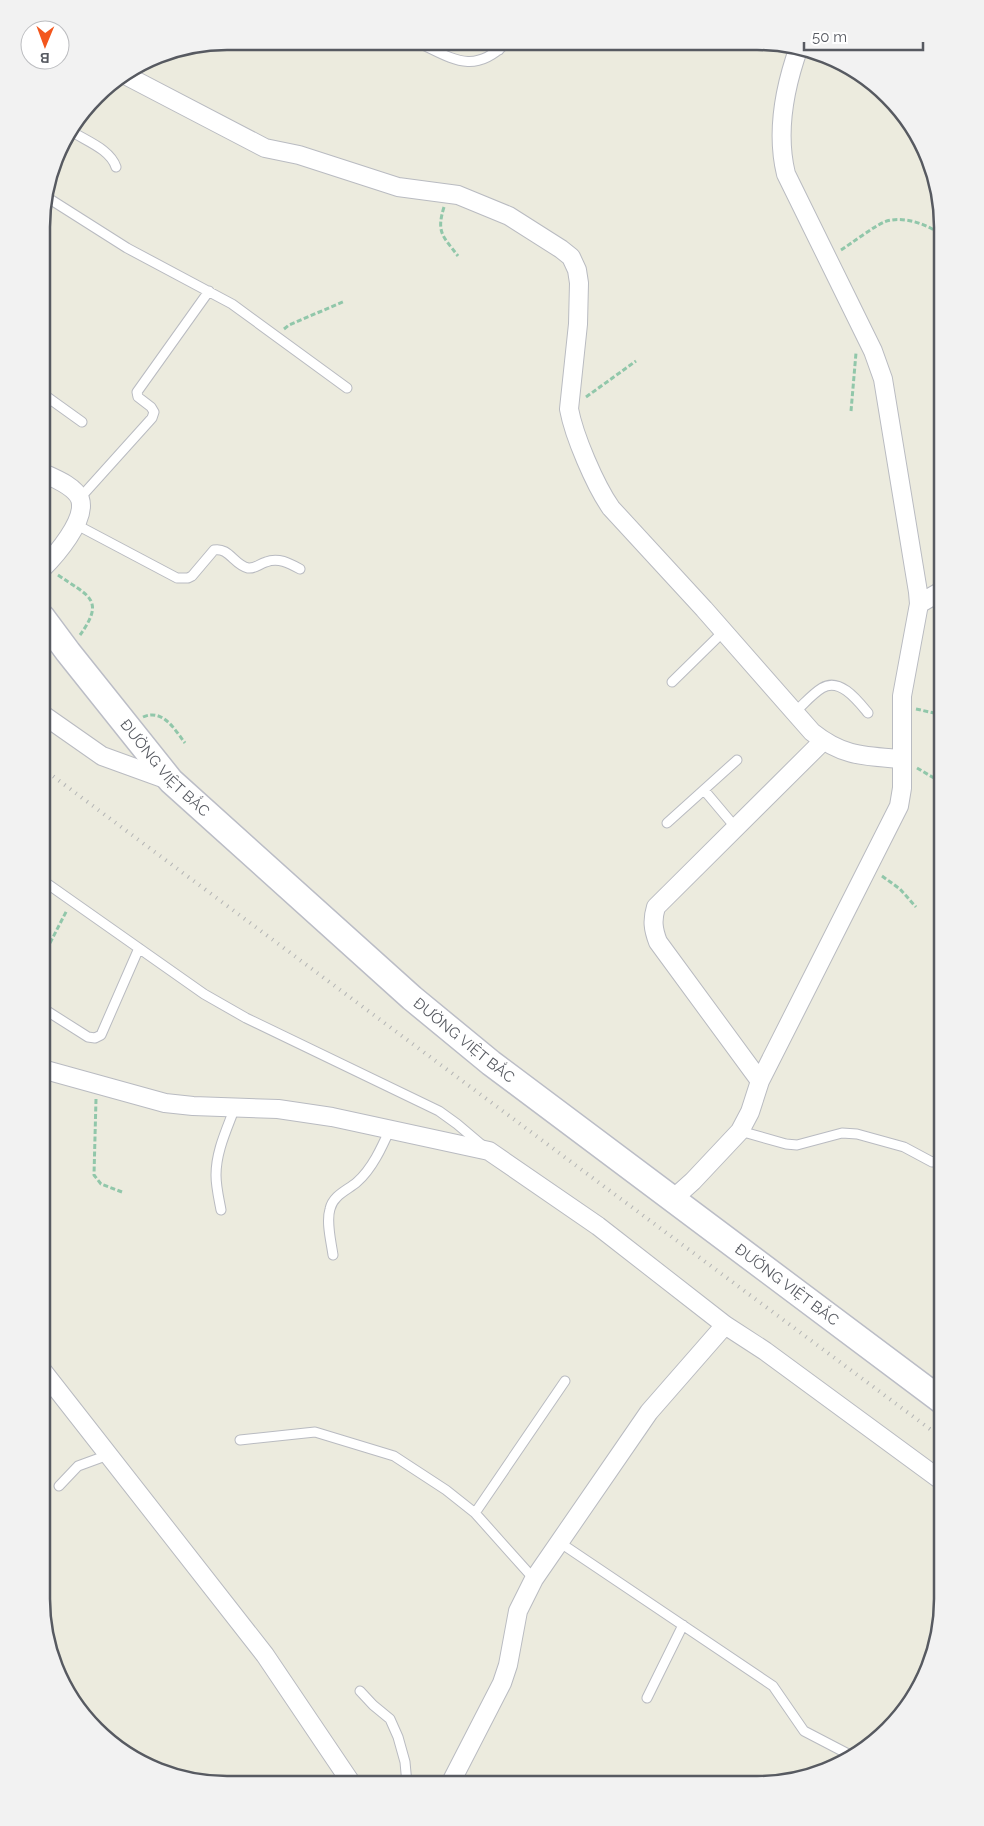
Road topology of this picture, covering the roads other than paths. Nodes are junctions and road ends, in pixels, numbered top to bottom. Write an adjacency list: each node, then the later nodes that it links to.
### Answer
1 (435, 50): 2 (lane)
2 (498, 50)
3 (796, 54): 18 (street)
4 (131, 78): 20 (street)
5 (76, 135): 6 (lane)
6 (116, 167)
7 (52, 201): 8 (lane)
8 (209, 291): 9 (lane); 13 (lane)
9 (347, 388)
10 (50, 399): 11 (lane)
11 (82, 422)
12 (50, 477): 13 (street)
13 (80, 498): 14 (street)
14 (75, 524): 15 (street); 16 (lane)
15 (50, 561)
16 (300, 568)
17 (934, 595): 18 (street)
18 (919, 604): 26 (street)
19 (50, 628): 28 (main road, ĐƯỜNG VIỆT BẮC)
20 (724, 631): 21 (lane); 22 (street)
21 (672, 682)
22 (795, 712): 23 (lane); 25 (street)
23 (868, 713)
24 (50, 720): 28 (street)
25 (823, 741): 26 (street); 31 (street)
26 (902, 759): 36 (street)
27 (737, 760): 29 (lane)
28 (171, 781): 42 (main road, ĐƯỜNG VIỆT BẮC)
29 (704, 790): 30 (lane); 31 (lane)
30 (668, 823)
31 (736, 828): 36 (street)
32 (50, 886): 33 (lane)
33 (139, 948): 34 (lane); 40 (lane)
34 (50, 1013)
35 (50, 1071): 37 (street)
36 (760, 1081): 39 (street)
37 (235, 1107): 38 (street); 43 (lane)
38 (390, 1129): 40 (street); 44 (lane)
39 (740, 1131): 41 (lane); 42 (street)
40 (489, 1151): 45 (street)
41 (934, 1162)
42 (673, 1199): 48 (main road, ĐƯỜNG VIỆT BẮC)
43 (220, 1210)
44 (332, 1255)
45 (725, 1325): 51 (street); 54 (street)
46 (50, 1380): 50 (street)
47 (566, 1381): 53 (lane)
48 (934, 1395)
49 (240, 1440): 53 (lane)
50 (108, 1455): 52 (lane); 60 (street)
51 (934, 1475)
52 (59, 1486)
53 (475, 1513): 55 (lane)
54 (558, 1542): 55 (street); 56 (lane)
55 (534, 1579): 62 (street)
56 (683, 1625): 58 (lane); 59 (lane)
57 (360, 1691): 61 (lane)
58 (647, 1698)
59 (845, 1752)
60 (347, 1776)
61 (406, 1776)
62 (454, 1776)

